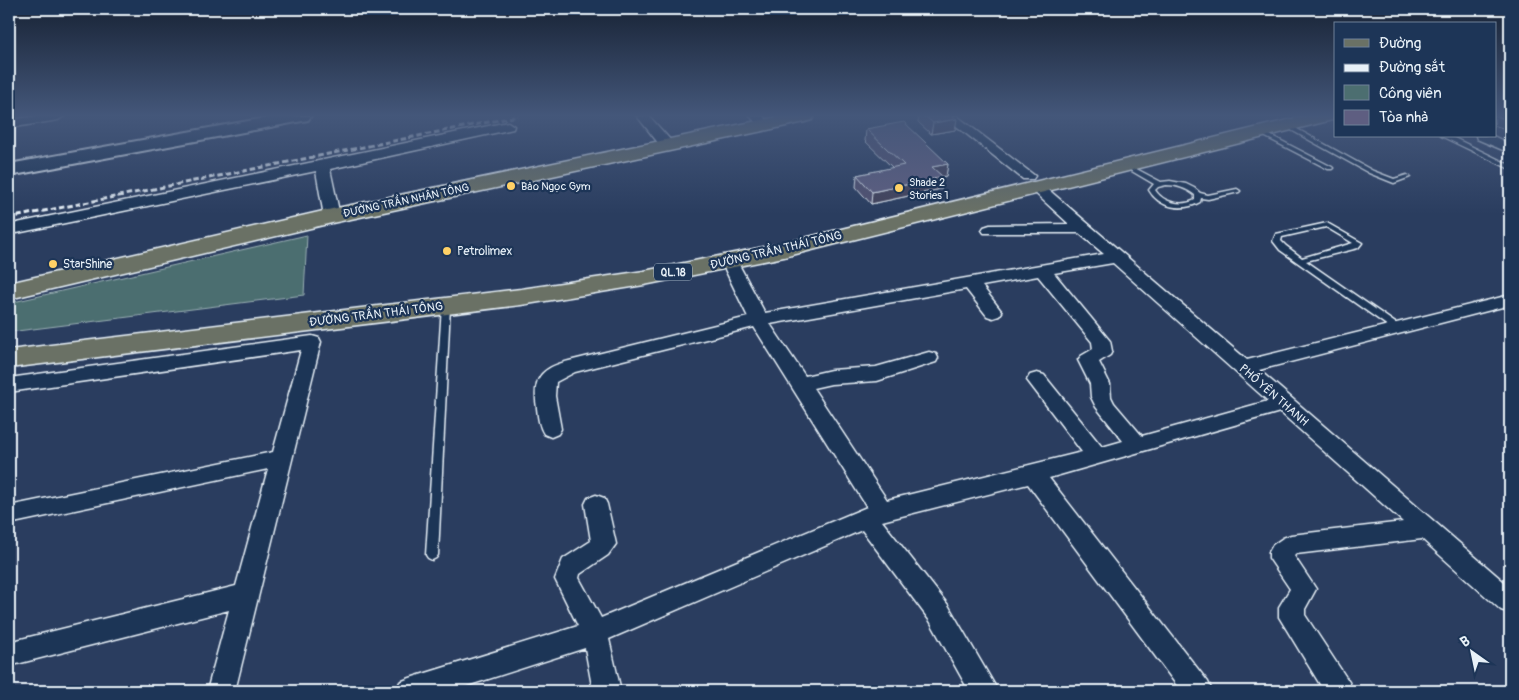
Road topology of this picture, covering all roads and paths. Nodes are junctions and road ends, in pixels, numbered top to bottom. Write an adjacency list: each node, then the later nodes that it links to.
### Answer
1 (125, 149): 14 (street)
2 (403, 149): 10 (street)
3 (655, 149): 20 (main road, ĐƯỜNG TRẦN NHÂN TÔNG)
4 (991, 149): 16 (street, PHỐ YÊN THANH)
5 (1166, 149): 16 (main road, ĐƯỜNG TRẦN THÁI TÔNG / QL.18)
6 (1195, 149): 11 (main road, ĐƯỜNG TRẦN THÁI TÔNG / QL.18)
7 (1292, 149): 13 (lane)
8 (1331, 149): 15 (lane)
9 (1471, 149): 12 (lane)
10 (322, 166): 20 (street); 22 (street)
11 (1127, 166): 16 (main road, ĐƯỜNG TRẦN THÁI TÔNG / QL.18); 17 (lane)
12 (1510, 167)
13 (1330, 168)
14 (9, 170)
15 (1407, 177)
16 (1033, 182): 21 (main road, ĐƯỜNG TRẦN THÁI TÔNG / QL.18); 23 (street, PHỐ YÊN THANH)
17 (1159, 184): 19 (lane); 19 (lane)
18 (1237, 191): 19 (lane)
19 (1198, 195)
20 (332, 216): 30 (main road, ĐƯỜNG TRẦN NHÂN TÔNG)
21 (876, 220): 27 (main road, ĐƯỜNG TRẦN THÁI TÔNG / QL.18); 36 (main road, ĐƯỜNG TRẦN THÁI TÔNG / QL.18)
22 (18, 228)
23 (1083, 228): 24 (street); 25 (street, PHỐ YÊN THANH)
24 (990, 230)
25 (1117, 257): 28 (street); 39 (street, PHỐ YÊN THANH)
26 (1301, 260): 26 (lane); 35 (lane)
27 (729, 261): 32 (main road, ĐƯỜNG TRẦN THÁI TÔNG / QL.18); 34 (street)
28 (1042, 270): 29 (street); 45 (street)
29 (970, 282): 33 (street); 34 (street)
30 (9, 291)
31 (1508, 303): 35 (street)
32 (446, 306): 38 (main road, ĐƯỜNG TRẦN THÁI TÔNG / QL.18); 53 (lane)
33 (993, 312)
34 (759, 320): 41 (street); 44 (street)
35 (1398, 329): 39 (street)
36 (9, 346)
37 (929, 358): 41 (street)
38 (9, 359)
39 (1242, 368): 43 (street, PHỐ YÊN THANH)
40 (1037, 380): 46 (street)
41 (801, 384): 50 (street)
42 (9, 385): 47 (street)
43 (1284, 404): 45 (street); 52 (street, PHỐ YÊN THANH)
44 (550, 429)
45 (1137, 444): 46 (street)
46 (1097, 456): 48 (street)
47 (282, 458): 51 (street); 54 (street)
48 (1033, 474): 50 (street); 62 (street)
49 (596, 504): 56 (street)
50 (874, 514): 56 (street); 61 (street)
51 (9, 515)
52 (1426, 529): 55 (street, PHỐ YÊN THANH); 63 (street)
53 (432, 555)
54 (246, 595): 57 (street); 58 (street)
55 (1510, 602)
56 (595, 633): 59 (street); 60 (street)
57 (9, 654)
58 (221, 691)
59 (408, 691)
60 (607, 691)
61 (984, 691)
62 (1198, 691)
63 (1339, 691)

